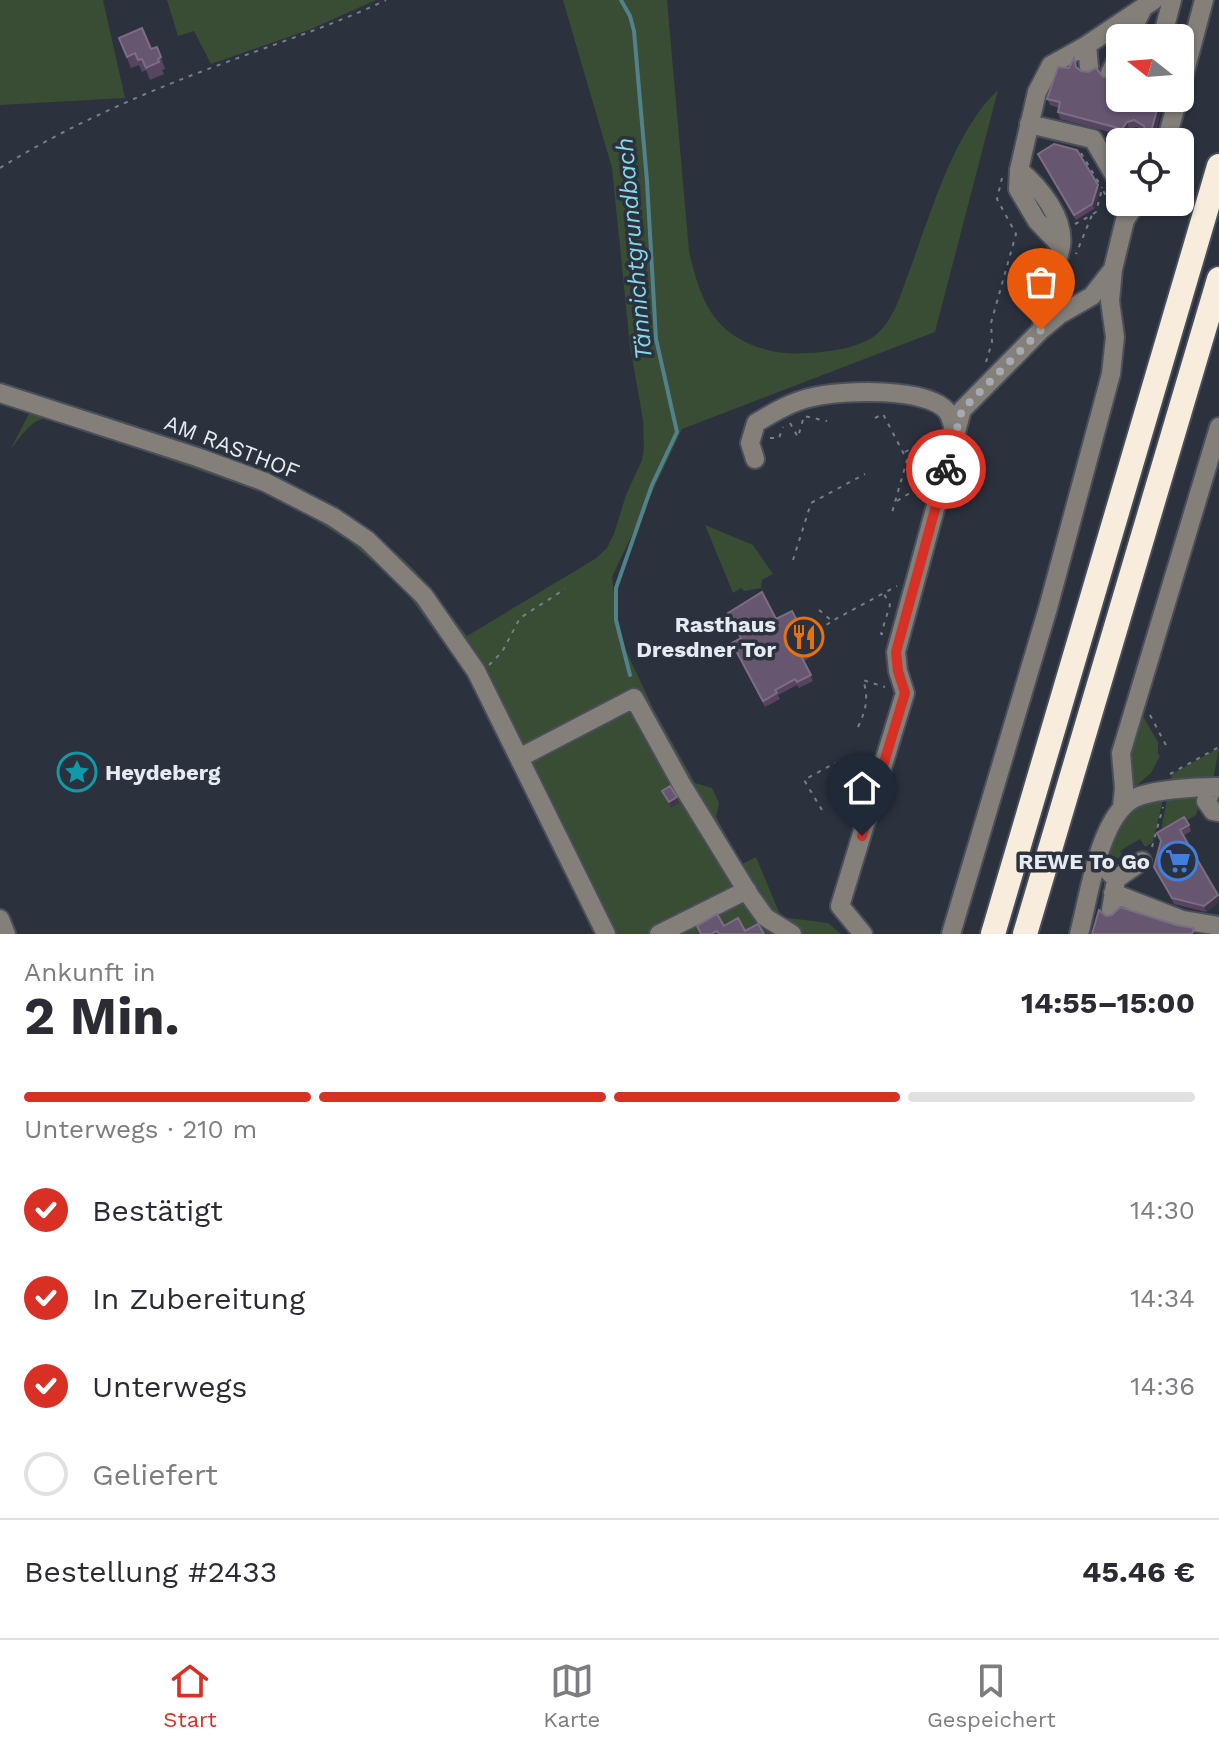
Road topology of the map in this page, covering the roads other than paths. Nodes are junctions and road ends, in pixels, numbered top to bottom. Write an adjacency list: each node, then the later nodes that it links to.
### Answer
1 (1172, 0): 5 (street)
2 (1204, 0): 6 (street)
3 (1149, 3): 4 (street); 7 (street)
4 (1136, 24)
5 (1166, 24)
6 (1194, 38)
7 (1087, 45): 8 (street); 9 (street)
8 (1089, 67)
9 (1029, 124): 11 (street); 15 (street)
10 (1219, 166): 36 (highway)
11 (1106, 176)
12 (1121, 216): 13 (street)
13 (1113, 269): 15 (street); 35 (street)
14 (1219, 279): 37 (highway)
15 (1041, 330): 18 (street)
16 (0, 393): 20 (street, AM RASTHOF)
17 (1219, 427): 22 (street)
18 (948, 433): 19 (street); 30 (street)
19 (755, 459)
20 (519, 758): 26 (street); 32 (street, AM RASTHOF)
21 (1216, 787): 22 (street); 23 (street)
22 (1122, 807): 24 (street)
23 (1219, 812)
24 (1099, 861): 27 (street); 38 (street)
25 (1142, 861): 27 (street)
26 (748, 893): 33 (street); 34 (street)
27 (1114, 894): 29 (street)
28 (0, 919): 31 (street)
29 (1219, 926)
30 (852, 930)
31 (6, 934)
32 (606, 934)
33 (659, 934)
34 (792, 934)
35 (951, 934)
36 (993, 934)
37 (1025, 934)
38 (1079, 934)

